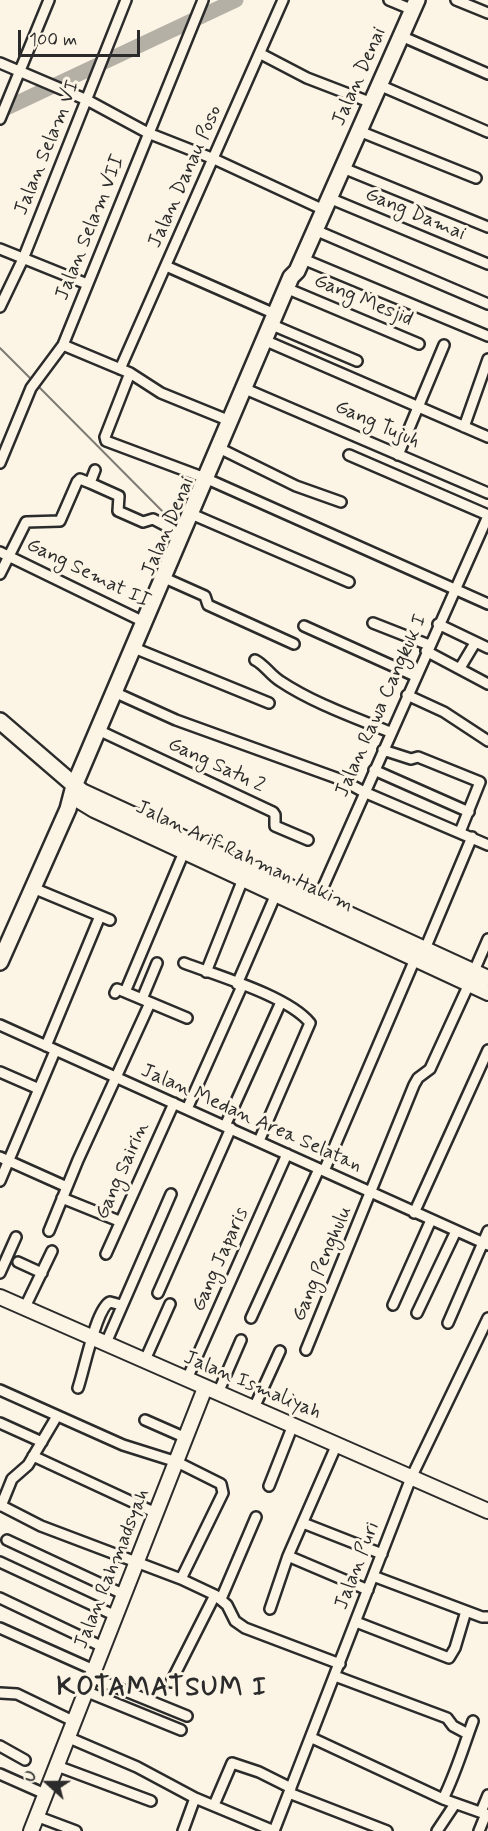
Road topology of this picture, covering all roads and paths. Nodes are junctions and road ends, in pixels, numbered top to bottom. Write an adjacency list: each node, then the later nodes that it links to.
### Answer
1 (49, 0): 12 (street)
2 (126, 0): 15 (street, Jalan Selam VI)
3 (203, 0): 20 (street, Jalan Selam VII)
4 (283, 0): 10 (street, Jalan Danau Poso)
5 (389, 0): 7 (street)
6 (456, 0): 8 (street)
7 (415, 5): 9 (main road, Jalan Denai)
8 (488, 13)
9 (401, 36): 13 (street); 14 (main road, Jalan Denai)
10 (261, 54): 16 (street); 21 (street, Jalan Danau Poso)
11 (0, 63): 12 (street, Gang Damai)
12 (19, 72): 15 (street, Gang Damai); 17 (street)
13 (488, 74)
14 (379, 85): 16 (main road, Jalan Denai); 19 (street)
15 (87, 100): 20 (street, Gang Damai); 28 (street, Jalan Selam VI)
16 (372, 103): 18 (main road, Jalan Denai)
17 (1, 117)
18 (359, 131): 22 (main road, Jalan Denai); 23 (street)
19 (488, 132)
20 (148, 133): 21 (street, Gang Damai); 32 (street, Jalan Selam VII)
21 (214, 159): 24 (street, Gang Damai); 31 (street, Jalan Danau Poso)
22 (343, 168): 24 (main road, Jalan Denai); 25 (street)
23 (476, 178)
24 (327, 204): 26 (main road, Jalan Denai); 29 (street, Gang Damai)
25 (488, 227)
26 (315, 230): 30 (main road, Jalan Denai); 34 (street)
27 (0, 249): 28 (street)
28 (23, 259): 32 (street); 35 (street, Jalan Selam VI)
29 (488, 264)
30 (300, 265): 33 (main road, Jalan Denai); 36 (main road, Jalan Denai); 37 (street)
31 (166, 266): 36 (street); 44 (street, Jalan Danau Poso)
32 (87, 284): 40 (street, Jalan Selam VII)
33 (292, 291): 36 (main road, Jalan Denai); 39 (street, Gang Mesjid)
34 (488, 304)
35 (0, 307)
36 (276, 320): 38 (main road, Jalan Denai); 43 (street)
37 (488, 336)
38 (267, 342): 46 (main road, Jalan Denai); 47 (street); 48 (main road, Jalan Denai)
39 (419, 344)
40 (63, 345): 44 (street); 54 (street, Jalan Selam VII)
41 (444, 345): 47 (street)
42 (488, 359): 49 (street)
43 (357, 361)
44 (120, 369): 45 (street)
45 (130, 373): 48 (street); 56 (street)
46 (250, 391): 51 (main road, Jalan Denai); 53 (street, Gang Tujuh)
47 (419, 407): 49 (street); 53 (street)
48 (230, 421): 56 (main road, Jalan Denai)
49 (464, 426): 50 (street)
50 (488, 436)
51 (225, 451): 56 (main road, Jalan Denai); 59 (street)
52 (349, 455): 61 (street)
53 (398, 455): 58 (street, Gang Tujuh)
54 (0, 463)
55 (95, 470): 57 (street)
56 (208, 480): 60 (main road, Jalan Denai); 62 (main road, Jalan Denai); 68 (street)
57 (90, 483): 62 (street); 64 (street)
58 (488, 493)
59 (341, 502)
60 (196, 516): 62 (main road, Jalan Denai); 67 (street)
61 (487, 520): 68 (street, Jalan Rawa Cangkuk I)
62 (182, 540): 66 (main road, Jalan Denai); 70 (main road, Jalan Denai)
63 (0, 552): 64 (street, Gang Semat II)
64 (10, 556): 65 (street); 70 (street, Gang Semat II)
65 (0, 574)
66 (169, 580): 70 (main road, Jalan Denai); 75 (street)
67 (349, 582)
68 (455, 590): 69 (street); 72 (street, Jalan Rawa Cangkuk I)
69 (488, 604)
70 (147, 623): 78 (main road, Jalan Denai); 83 (main road, Jalan Denai)
71 (373, 623): 76 (street)
72 (438, 624): 74 (street); 76 (street, Jalan Rawa Cangkuk I)
73 (304, 626): 81 (street)
74 (475, 643): 77 (street); 80 (street)
75 (294, 644)
76 (428, 648): 80 (street); 81 (street, Jalan Rawa Cangkuk I)
77 (488, 648)
78 (139, 650): 83 (main road, Jalan Denai); 85 (street)
79 (255, 660): 89 (street)
80 (460, 668): 82 (street)
81 (415, 676): 84 (street, Jalan Rawa Cangkuk I)
82 (488, 684)
83 (117, 693): 88 (main road, Jalan Denai); 93 (street)
84 (407, 695): 89 (street, Jalan Rawa Cangkuk I); 90 (street)
85 (269, 704)
86 (0, 721): 94 (main road, Jalan Arif Rahman Hakim)
87 (0, 732): 94 (main road, Jalan Arif Rahman Hakim)
88 (101, 732): 94 (main road, Jalan Denai); 98 (street, Gang Satu 2)
89 (390, 732): 91 (street, Jalan Rawa Cangkuk I)
90 (488, 741)
91 (383, 750): 92 (street, Jalan Rawa Cangkuk I); 95 (street)
92 (374, 770): 93 (street, Jalan Rawa Cangkuk I); 95 (street)
93 (364, 792): 96 (street); 104 (street, Jalan Rawa Cangkuk I)
94 (74, 796): 100 (street, Jalan Arif Rahman Hakim); 102 (main road, Jalan Denai); 104 (street, Jalan Arif Rahman Hakim)
95 (469, 812): 96 (street)
96 (460, 832): 97 (street)
97 (472, 837): 99 (street); 108 (street)
98 (308, 840)
99 (488, 845)
100 (184, 852): 101 (street, Jalan Arif Rahman Hakim); 118 (street)
101 (243, 879): 103 (street, Jalan Arif Rahman Hakim); 113 (street)
102 (33, 888): 105 (street); 110 (main road, Jalan Denai)
103 (276, 894): 104 (street, Jalan Arif Rahman Hakim); 116 (street)
104 (314, 906): 108 (street, Jalan Arif Rahman Hakim); 109 (street, Jalan Arif Rahman Hakim)
105 (100, 916): 106 (street); 122 (street)
106 (110, 920)
107 (488, 939): 114 (street, Gang Penghulu)
108 (425, 949): 114 (street, Jalan Arif Rahman Hakim)
109 (415, 959): 114 (street, Jalan Arif Rahman Hakim); 133 (street)
110 (0, 962)
111 (158, 963): 118 (street)
112 (184, 963): 113 (street)
113 (206, 972): 116 (street)
114 (472, 978): 115 (street, Jalan Arif Rahman Hakim); 117 (street, Jalan Arif Rahman Hakim); 136 (street, Gang Penghulu)
115 (488, 978)
116 (240, 985): 119 (street); 128 (street)
117 (488, 993)
118 (146, 1001): 120 (street); 125 (street)
119 (282, 1002): 129 (street); 130 (street)
120 (187, 1018)
121 (0, 1025): 122 (street, Jalan Medan Area Selatan)
122 (51, 1048): 125 (street, Jalan Medan Area Selatan); 126 (street)
123 (488, 1050): 139 (street)
124 (0, 1072): 126 (street)
125 (117, 1079): 127 (street, Jalan Medan Area Selatan); 135 (street)
126 (39, 1089): 132 (street)
127 (174, 1103): 128 (street, Jalan Medan Area Selatan); 141 (street, Gang Sairin)
128 (188, 1109): 129 (street, Jalan Medan Area Selatan)
129 (228, 1127): 130 (street, Jalan Medan Area Selatan); 152 (street)
130 (260, 1141): 131 (street, Jalan Medan Area Selatan)
131 (287, 1154): 133 (street, Jalan Medan Area Selatan); 169 (street, Gang Japaris)
132 (4, 1159): 134 (street); 135 (street)
133 (321, 1170): 136 (street, Jalan Medan Area Selatan); 159 (street)
134 (0, 1181)
135 (67, 1187): 138 (street)
136 (372, 1192): 139 (street, Jalan Medan Area Selatan); 166 (street, Gang Penghulu)
137 (171, 1194): 155 (street)
138 (62, 1198): 141 (street); 142 (street)
139 (414, 1213): 140 (street, Jalan Medan Area Selatan)
140 (431, 1220): 143 (street, Jalan Medan Area Selatan); 156 (street)
141 (119, 1221): 148 (street, Gang Sairin)
142 (49, 1231)
143 (456, 1231): 146 (street, Jalan Medan Area Selatan); 158 (street)
144 (488, 1231): 146 (street)
145 (16, 1237): 150 (street)
146 (485, 1244): 161 (street)
147 (52, 1251): 151 (street)
148 (106, 1254)
149 (18, 1262): 151 (street)
150 (0, 1273)
151 (42, 1273): 157 (street)
152 (158, 1293)
153 (0, 1297): 157 (street, Jalan Ismaliyah)
154 (170, 1304): 168 (street)
155 (121, 1305): 162 (street); 165 (street)
156 (393, 1305)
157 (25, 1308): 162 (street, Jalan Ismaliyah)
158 (417, 1313)
159 (251, 1318)
160 (488, 1318): 163 (street, Jalan Puri)
161 (448, 1323)
162 (92, 1337): 165 (street, Jalan Ismaliyah); 170 (street)
163 (484, 1338): 183 (street, Jalan Puri)
164 (241, 1340): 172 (street)
165 (106, 1343): 168 (street, Jalan Ismaliyah)
166 (306, 1350)
167 (280, 1351): 173 (street)
168 (145, 1360): 169 (street, Jalan Ismaliyah)
169 (187, 1379): 172 (street, Jalan Ismaliyah)
170 (78, 1388)
171 (0, 1390): 174 (street)
172 (212, 1390): 173 (street, Jalan Ismaliyah); 178 (street, Jalan Rahmadsyah)
173 (254, 1408): 177 (street, Jalan Ismaliyah)
174 (57, 1416): 179 (street); 182 (street)
175 (145, 1420): 178 (street)
176 (0, 1423): 179 (street)
177 (294, 1425): 180 (street, Jalan Ismaliyah); 184 (street)
178 (186, 1438): 182 (street, Jalan Rahmadsyah)
179 (42, 1442): 181 (street)
180 (337, 1444): 183 (street, Jalan Ismaliyah); 189 (street)
181 (33, 1456): 185 (street); 187 (street)
182 (177, 1462): 187 (street, Jalan Rahmadsyah); 196 (street)
183 (411, 1478): 186 (street, Jalan Ismaliyah); 191 (street, Jalan Puri)
184 (269, 1486)
185 (1, 1506): 194 (street)
186 (488, 1511)
187 (156, 1513): 194 (street, Jalan Rahmadsyah)
188 (256, 1517): 199 (street)
189 (303, 1523): 191 (street); 192 (street)
190 (7, 1540): 198 (street)
191 (382, 1554): 195 (street, Jalan Puri)
192 (288, 1556): 197 (street); 201 (street)
193 (0, 1562): 203 (street)
194 (137, 1562): 196 (street); 198 (street, Jalan Rahmadsyah)
195 (373, 1576): 197 (street, Jalan Puri); 202 (street)
196 (181, 1579): 199 (street)
197 (368, 1590): 205 (street, Jalan Puri)
198 (125, 1595): 203 (street, Jalan Rahmadsyah)
199 (218, 1597): 208 (street); 211 (street)
200 (0, 1598): 207 (street)
201 (270, 1609)
202 (466, 1611): 204 (street); 205 (street)
203 (116, 1616): 207 (street, Jalan Rahmadsyah)
204 (488, 1617)
205 (356, 1622): 208 (street, Jalan Puri)
206 (0, 1628): 209 (street)
207 (103, 1647): 209 (street, Jalan Rahmadsyah)
208 (340, 1664): 210 (street, Jalan Puri)
209 (92, 1674): 212 (street, Jalan Rahmadsyah); 214 (street)
210 (335, 1676): 218 (street); 220 (street, Jalan Puri)
211 (171, 1682)
212 (85, 1691): 215 (street, Jalan Rahmadsyah); 217 (street)
213 (0, 1693): 215 (street)
214 (187, 1716)
215 (73, 1721): 219 (street, Jalan Rahmadsyah)
216 (473, 1721): 218 (street)
217 (181, 1730)
218 (468, 1734): 229 (street)
219 (67, 1737): 223 (street, Jalan Rahmadsyah); 228 (street)
220 (312, 1738): 225 (street, Jalan Puri); 229 (street)
221 (0, 1746): 222 (street)
222 (25, 1760)
223 (57, 1766): 226 (street, Jalan Rahmadsyah); 230 (street)
224 (0, 1774): 226 (street)
225 (290, 1791): 232 (street); 238 (street, Jalan Puri); 239 (street)
226 (45, 1794): 234 (street, Jalan Rahmadsyah)
227 (488, 1795): 233 (street)
228 (195, 1798): 232 (street); 237 (street)
229 (443, 1799): 231 (street)
230 (151, 1801)
231 (455, 1804): 233 (street); 240 (street)
232 (214, 1805): 238 (street)
233 (485, 1814): 241 (street)
234 (36, 1815): 235 (street, Jalan Rahmadsyah); 236 (street)
235 (30, 1831)
236 (76, 1831)
237 (183, 1831)
238 (274, 1831)
239 (387, 1831)
240 (437, 1831)
241 (478, 1831)

